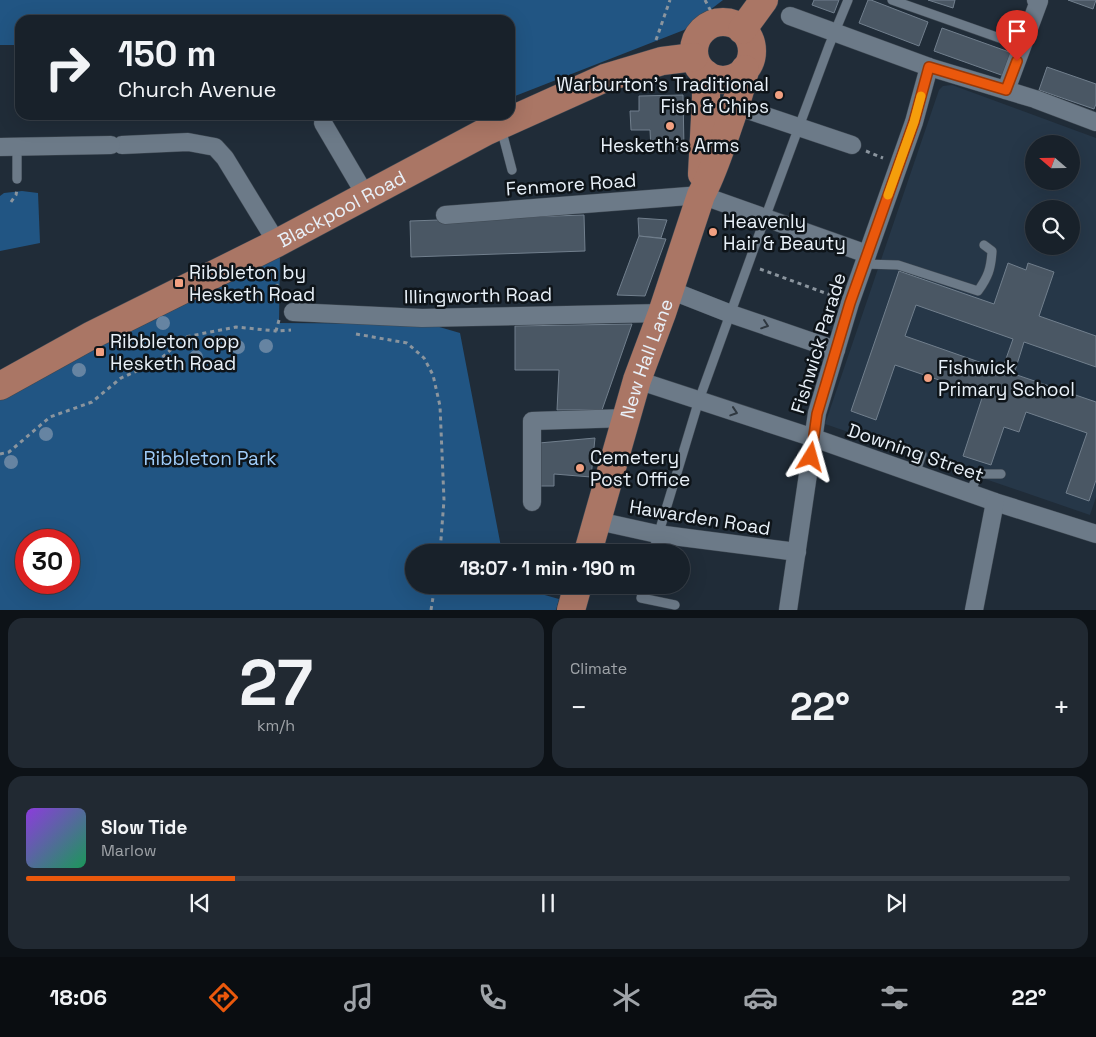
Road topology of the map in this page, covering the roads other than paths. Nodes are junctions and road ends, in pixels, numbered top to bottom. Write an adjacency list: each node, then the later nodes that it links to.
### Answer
1 (764, 0): 6 (highway)
2 (848, 0): 7 (lane)
3 (892, 0): 8 (lane)
4 (1036, 0): 8 (street)
5 (790, 16): 7 (street)
6 (721, 17): 10 (highway); 10 (highway)
7 (835, 32): 9 (street); 18 (lane)
8 (1022, 46): 11 (street)
9 (929, 67): 11 (street); 29 (street, Fishwick Parade)
10 (717, 70): 12 (highway); 13 (highway, Blackpool Road); 23 (highway, New Hall Lane)
11 (1006, 90): 15 (street)
12 (736, 106): 18 (street); 23 (highway, New Hall Lane)
13 (515, 119)
14 (513, 120): 17 (highway, Blackpool Road)
15 (1096, 122)
16 (323, 123): 24 (street)
17 (500, 126): 21 (lane); 24 (highway, Blackpool Road)
18 (799, 128): 19 (street); 26 (lane)
19 (852, 145)
20 (8, 147): 22 (lane); 28 (street)
21 (512, 170)
22 (17, 179)
23 (701, 195): 25 (street, Fenmore Road); 26 (street); 30 (highway, New Hall Lane)
24 (366, 196): 28 (highway, Blackpool Road)
25 (445, 215)
26 (765, 218): 29 (street); 31 (lane)
27 (984, 245): 29 (lane)
28 (276, 254): 35 (highway, Blackpool Road)
29 (866, 259): 33 (street, Fishwick Parade)
30 (666, 302): 31 (street); 32 (street, Illingworth Road); 34 (highway, New Hall Lane)
31 (731, 314): 33 (street, one-way to 33); 36 (lane)
32 (289, 320)
33 (836, 350): 38 (street, Fishwick Parade)
34 (638, 380): 36 (street, Downing Street); 37 (highway, New Hall Lane)
35 (0, 386)
36 (699, 400): 38 (street, Downing Street, one-way to 38); 46 (lane)
37 (627, 418): 43 (street); 45 (highway, New Hall Lane)
38 (814, 438): 40 (street, Downing Street); 50 (street, Fishwick Parade)
39 (922, 454): 40 (lane)
40 (914, 474): 42 (street, Downing Street)
41 (1001, 474): 42 (lane)
42 (970, 493): 44 (street, Downing Street)
43 (532, 502)
44 (995, 502): 47 (street, Downing Street); 56 (street)
45 (598, 521): 46 (street, Hawarden Road); 48 (highway, New Hall Lane)
46 (657, 534): 49 (lane); 50 (street, Hawarden Road)
47 (1096, 534)
48 (591, 544)
49 (655, 544)
50 (797, 552): 55 (street, Fishwick Parade)
51 (575, 594): 54 (highway)
52 (642, 594): 53 (lane)
53 (675, 605)
54 (571, 610)
55 (788, 610)
56 (974, 610)

